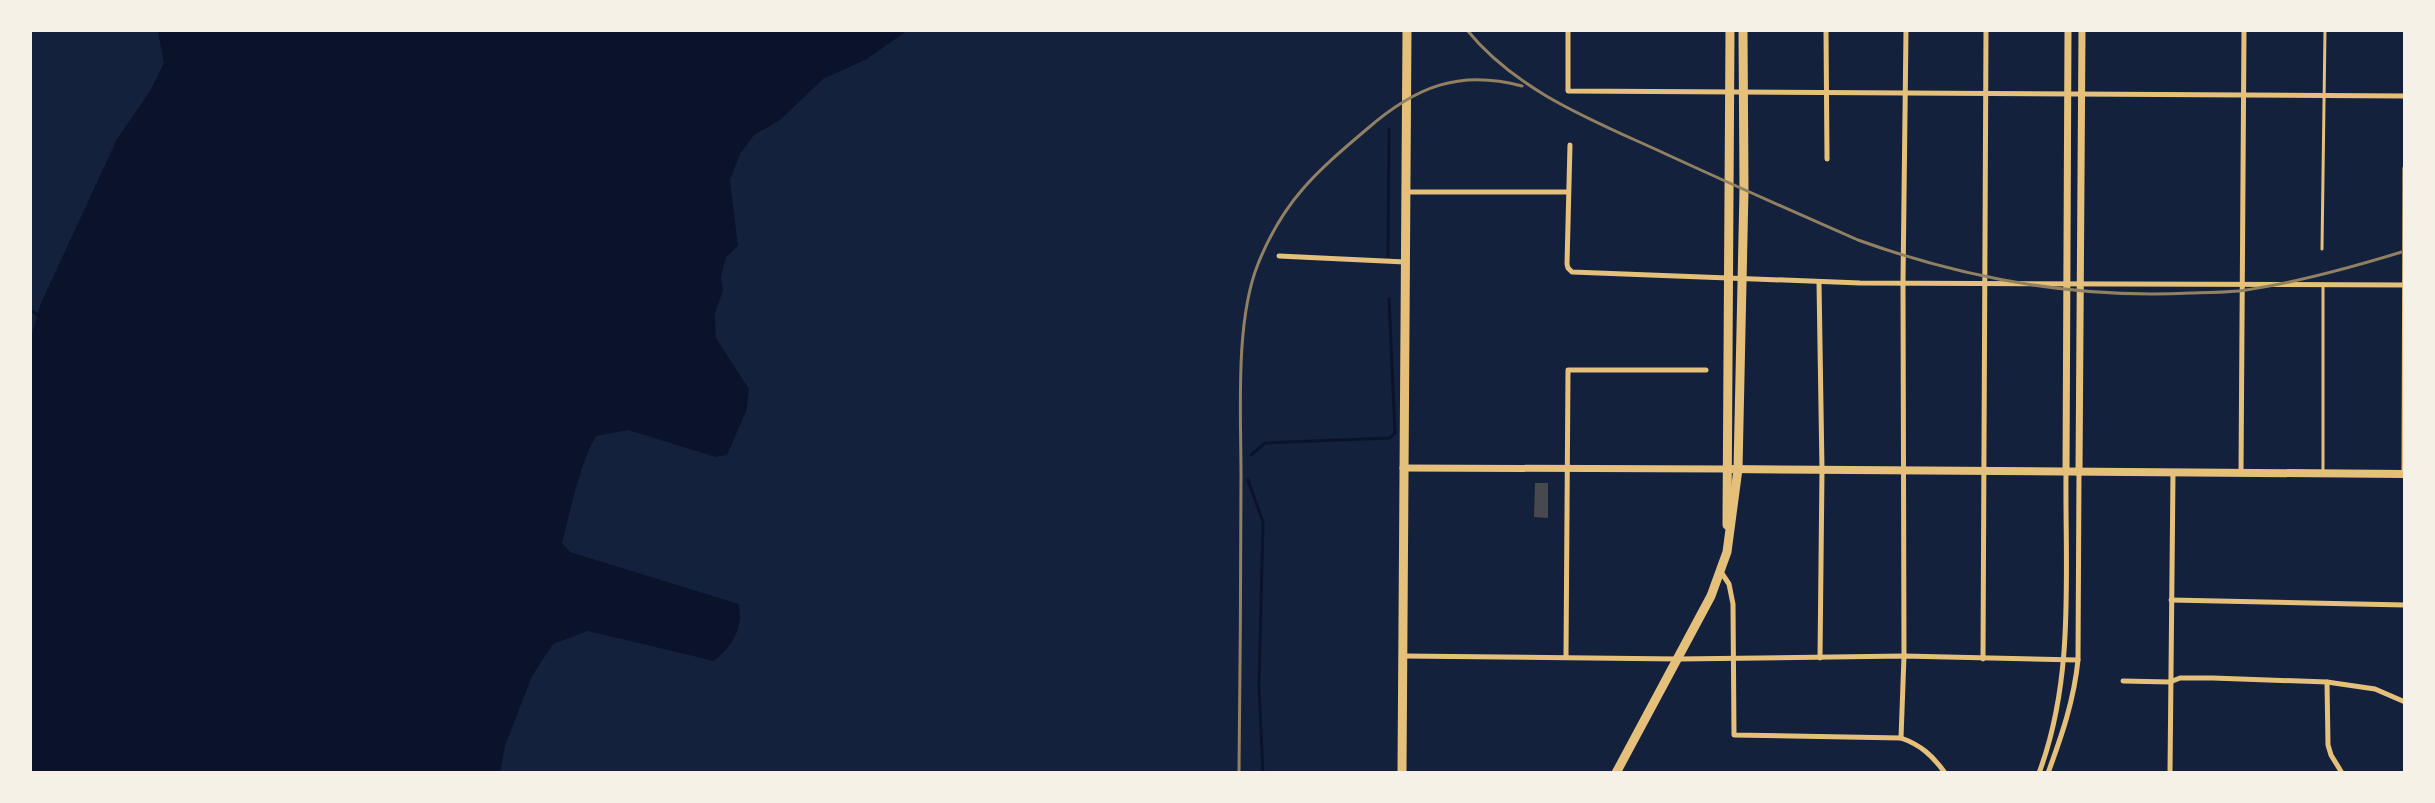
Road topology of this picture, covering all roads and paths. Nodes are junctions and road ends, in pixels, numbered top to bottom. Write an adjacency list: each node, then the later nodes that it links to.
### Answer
1 (1407, 30): 25 (main road)
2 (1568, 30): 12 (street)
3 (1730, 30): 12 (main road)
4 (1743, 30): 13 (main road)
5 (1826, 30): 14 (street)
6 (1906, 30): 15 (street)
7 (1986, 30): 16 (street)
8 (2068, 30): 17 (street)
9 (2082, 30): 18 (street)
10 (2244, 30): 19 (street)
11 (2325, 30): 20 (lane)
12 (1730, 92): 13 (street); 30 (main road)
13 (1742, 92): 14 (street); 31 (main road)
14 (1826, 93): 15 (street); 23 (street)
15 (1905, 93): 16 (street); 33 (street)
16 (1986, 94): 17 (street); 34 (street)
17 (2068, 94): 18 (street); 35 (street)
18 (2081, 94): 19 (street); 36 (street)
19 (2243, 95): 20 (street); 37 (street)
20 (2324, 96): 21 (street); 27 (lane)
21 (2405, 96)
22 (1570, 145): 26 (street)
23 (1827, 159)
24 (2405, 168): 39 (street)
25 (1405, 192): 26 (street); 29 (main road)
26 (1567, 192): 30 (street)
27 (2322, 249)
28 (1279, 256): 29 (street)
29 (1405, 262): 41 (main road)
30 (1728, 277): 31 (street); 43 (main road)
31 (1741, 280): 32 (street); 44 (main road)
32 (1819, 282): 33 (street); 45 (street)
33 (1903, 282): 34 (street); 46 (street)
34 (1984, 282): 35 (street); 47 (street)
35 (2067, 282): 36 (street); 48 (street)
36 (2080, 283): 37 (street); 50 (street)
37 (2242, 284): 38 (street); 51 (street)
38 (2323, 284): 39 (street); 52 (lane)
39 (2405, 285): 53 (street)
40 (1706, 370): 42 (street)
41 (1403, 468): 42 (street); 57 (main road)
42 (1566, 469): 43 (street); 59 (street)
43 (1727, 469): 44 (main road); 54 (main road)
44 (1738, 469): 45 (main road); 54 (main road)
45 (1822, 470): 46 (main road); 61 (street)
46 (1905, 470): 47 (main road); 58 (street)
47 (1985, 471): 48 (main road); 63 (street)
48 (2066, 472): 50 (main road); 64 (street)
49 (2173, 472): 50 (main road); 51 (main road); 55 (street)
50 (2079, 473): 65 (street)
51 (2241, 473): 52 (main road)
52 (2323, 473): 53 (main road)
53 (2404, 474)
54 (1721, 572): 60 (street); 62 (main road)
55 (2171, 600): 56 (street); 67 (street)
56 (2405, 605)
57 (1403, 656): 59 (street); 71 (main road)
58 (1904, 656): 61 (street); 63 (street); 70 (street)
59 (1566, 657): 62 (street)
60 (1734, 657): 61 (street); 62 (street); 70 (street)
61 (1820, 658)
62 (1678, 659): 72 (main road)
63 (1983, 659): 64 (street)
64 (2065, 659): 65 (street); 74 (street)
65 (2078, 660): 75 (street)
66 (2123, 681): 67 (street)
67 (2170, 682): 68 (street); 76 (street)
68 (2327, 682): 69 (street); 77 (street)
69 (2405, 702)
70 (1901, 738): 73 (street)
71 (1402, 773)
72 (1616, 773)
73 (1945, 773)
74 (2039, 773)
75 (2048, 773)
76 (2170, 773)
77 (2342, 773)

